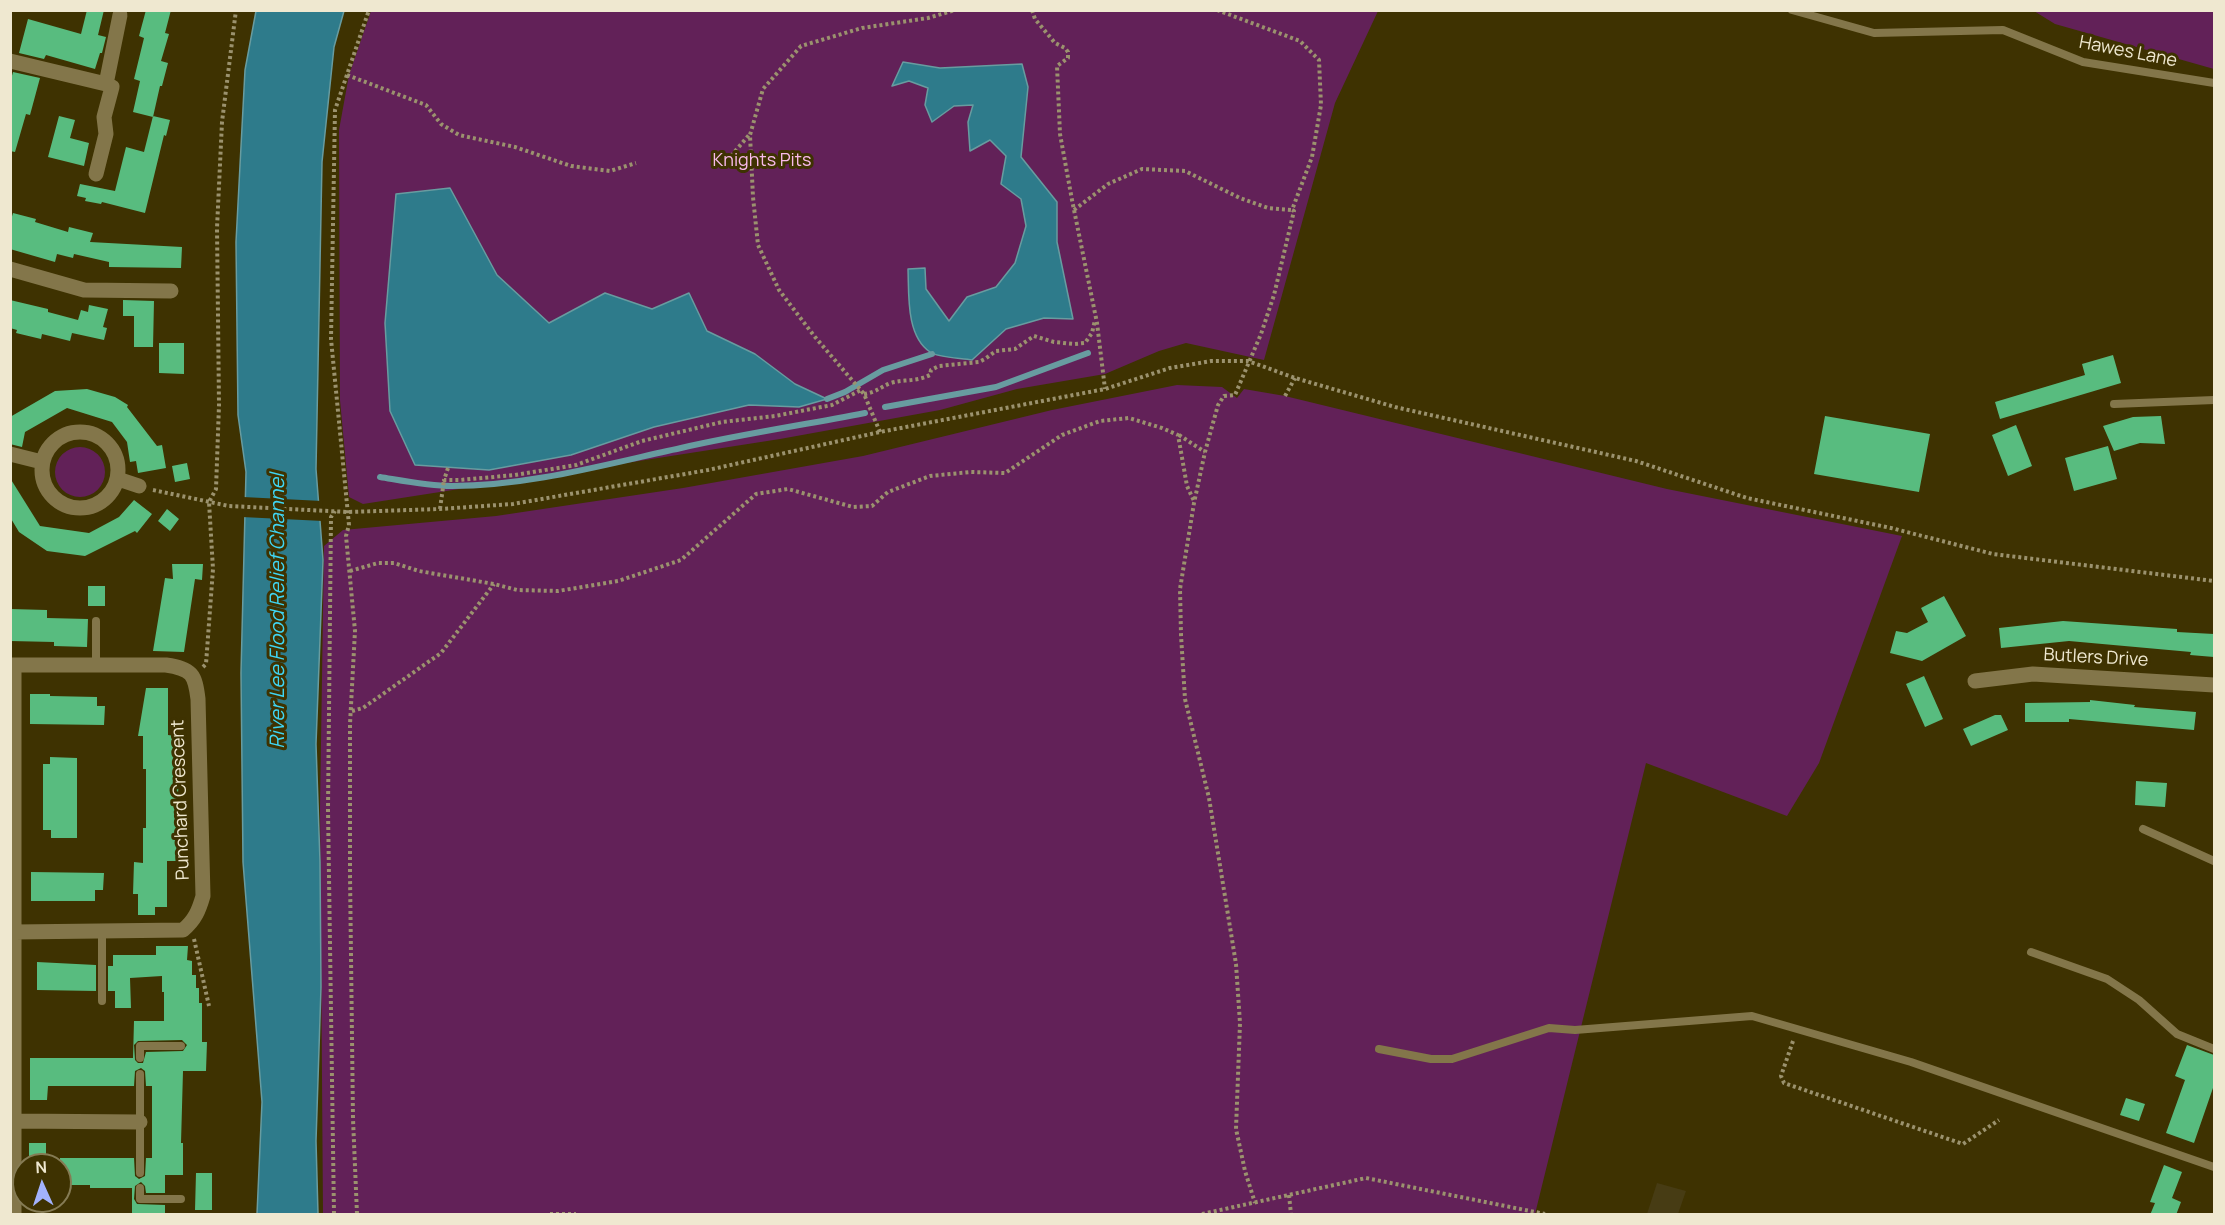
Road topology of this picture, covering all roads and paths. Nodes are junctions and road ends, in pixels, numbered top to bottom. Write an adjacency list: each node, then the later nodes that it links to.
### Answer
1 (236, 10): 37 (path)
2 (369, 10): 9 (path)
3 (955, 10): 12 (path)
4 (1032, 10): 16 (path)
5 (1217, 10): 17 (path)
6 (1792, 10): 10 (lane, Hawes Lane)
7 (120, 15): 11 (street)
8 (10, 61): 11 (street)
9 (347, 75): 14 (path); 41 (path)
10 (2214, 83)
11 (106, 84): 15 (street)
12 (750, 135): 13 (path); 23 (path)
13 (732, 156)
14 (636, 163)
15 (96, 174)
16 (1074, 210): 17 (path); 20 (path)
17 (1292, 210): 21 (path)
18 (10, 269): 19 (street)
19 (171, 291)
20 (1096, 313): 23 (path); 24 (path)
21 (1248, 362): 22 (path); 24 (path); 30 (path)
22 (1295, 378): 25 (path); 43 (path)
23 (859, 388): 28 (path); 35 (path)
24 (1104, 389): 28 (path)
25 (1285, 396)
26 (2214, 400): 27 (lane)
27 (2114, 404)
28 (880, 432): 39 (path)
29 (1178, 435): 30 (path); 38 (path); 44 (path)
30 (1205, 452): 38 (path)
31 (10, 454): 32 (street)
32 (42, 462): 34 (street); 34 (street)
33 (448, 468): 35 (path)
34 (118, 479): 36 (street)
35 (444, 481): 39 (path)
36 (139, 486): 37 (path)
37 (209, 501): 40 (path); 48 (path)
38 (1194, 503): 74 (path)
39 (440, 509): 41 (path)
40 (336, 511): 41 (path); 76 (path)
41 (348, 512): 42 (path)
42 (350, 571): 44 (path); 51 (path)
43 (2214, 580)
44 (494, 584): 51 (path)
45 (96, 621): 47 (lane)
46 (12, 665): 47 (street); 56 (street)
47 (96, 665): 48 (street)
48 (193, 675): 54 (street, Punchard Crescent)
49 (1975, 681): 50 (street, Butlers Drive)
50 (2214, 685)
51 (352, 711): 77 (path)
52 (2143, 829): 53 (lane)
53 (2214, 861)
54 (191, 924): 55 (street); 59 (path)
55 (102, 931): 56 (street); 58 (lane)
56 (15, 932): 67 (street)
57 (2031, 952): 63 (lane)
58 (102, 1000)
59 (208, 1006)
60 (1797, 1029): 62 (lane); 66 (path); 69 (lane)
61 (181, 1046): 64 (lane)
62 (1379, 1049)
63 (2214, 1049)
64 (140, 1058)
65 (140, 1074): 68 (lane)
66 (1999, 1120)
67 (14, 1121): 68 (street); 75 (street)
68 (140, 1122): 70 (lane)
69 (2214, 1167)
70 (140, 1173)
71 (140, 1188): 73 (lane)
72 (1289, 1195): 74 (path); 81 (path); 82 (path)
73 (181, 1199)
74 (1255, 1203): 80 (path)
75 (14, 1215)
76 (334, 1215)
77 (357, 1215)
78 (550, 1215): 79 (path)
79 (576, 1215)
80 (1202, 1215)
81 (1291, 1215)
82 (1545, 1215)

